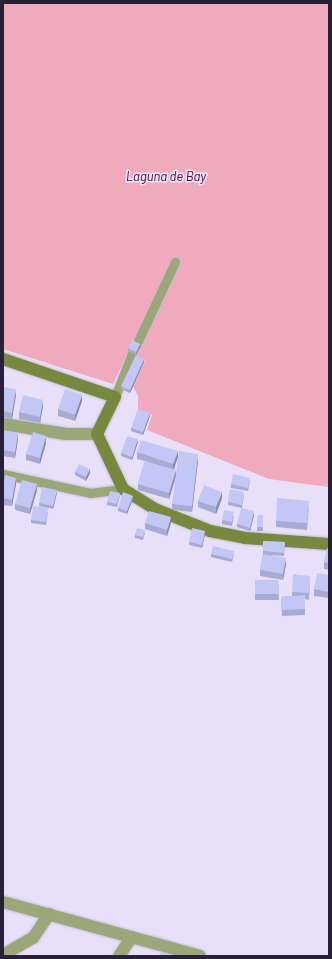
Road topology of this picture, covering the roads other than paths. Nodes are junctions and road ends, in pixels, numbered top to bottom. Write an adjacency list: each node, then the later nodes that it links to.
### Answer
1 (175, 262): 3 (lane)
2 (3, 359): 3 (street)
3 (115, 397): 5 (street)
4 (3, 424): 5 (street)
5 (97, 434): 7 (street)
6 (3, 474): 7 (lane)
7 (123, 489): 8 (street)
8 (329, 544)
9 (3, 902): 10 (street)
10 (49, 914): 11 (street); 12 (street)
11 (132, 937): 13 (street); 14 (street)
12 (3, 955)
13 (119, 956)
14 (200, 956)

